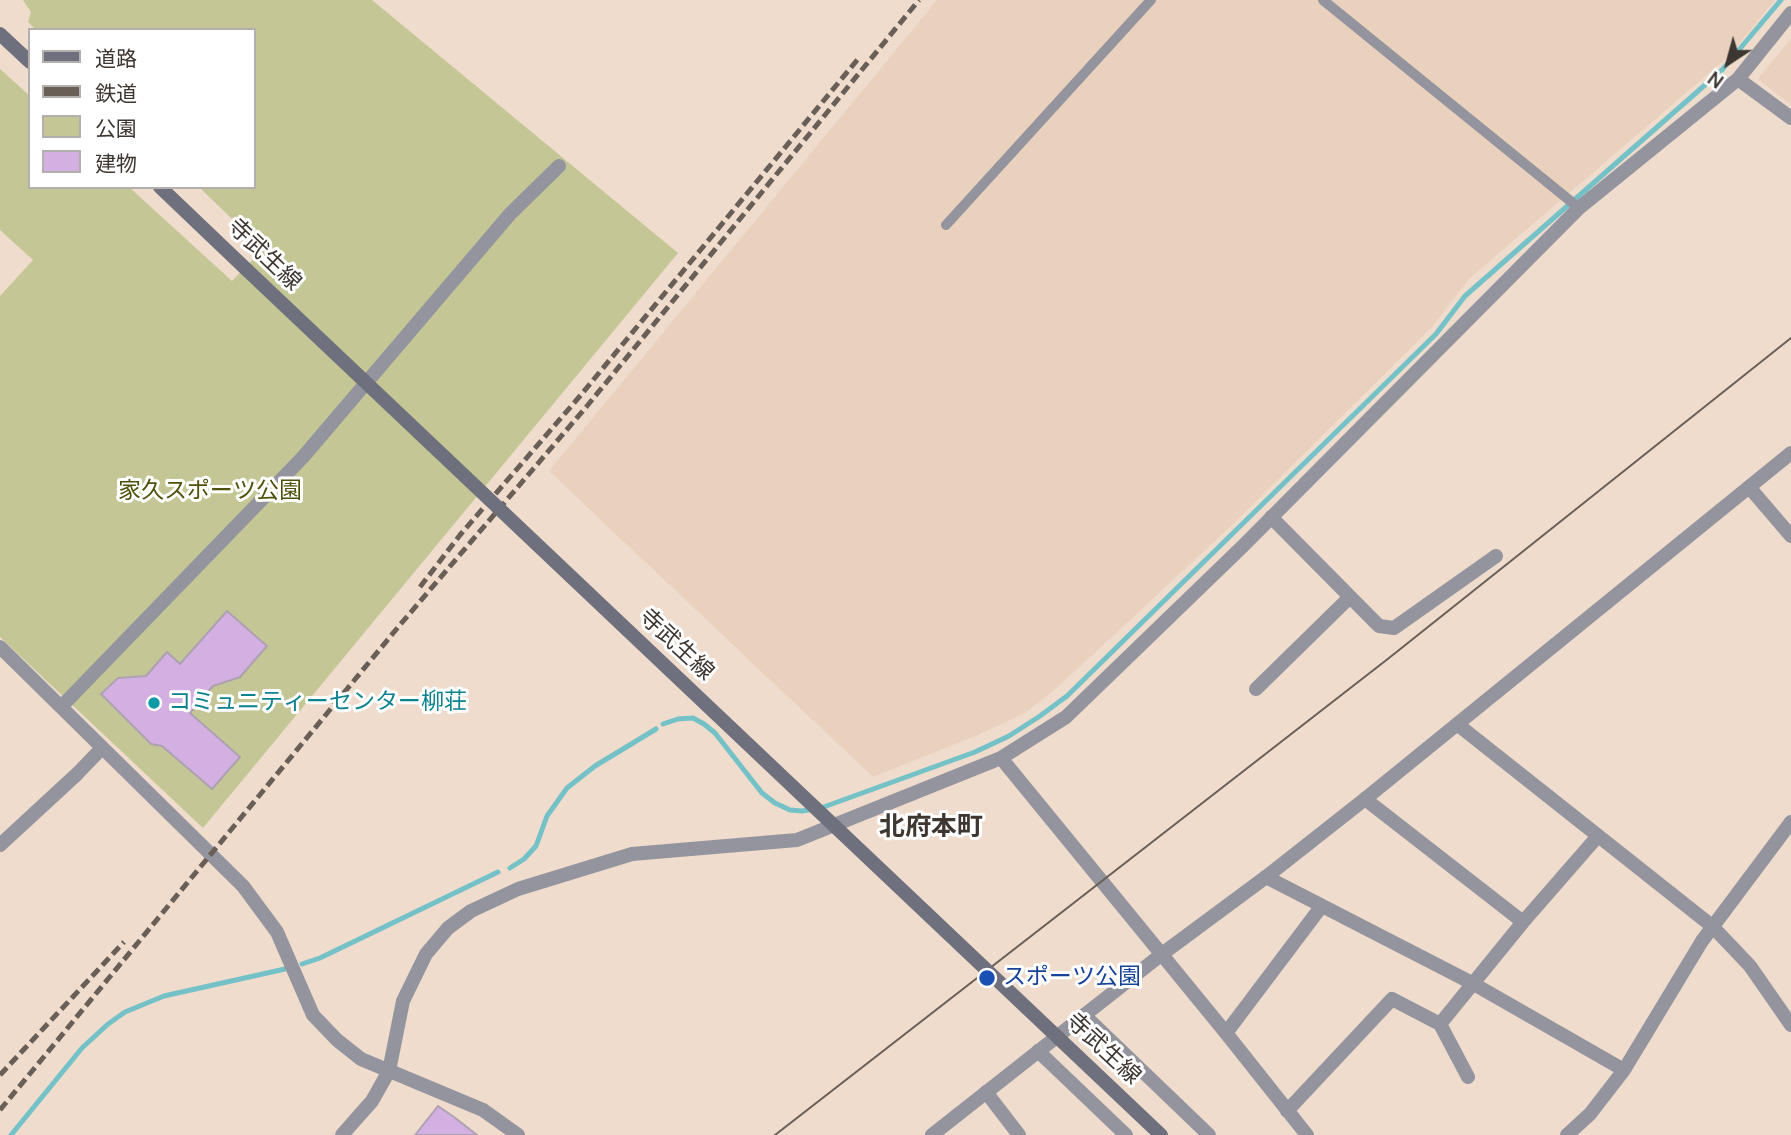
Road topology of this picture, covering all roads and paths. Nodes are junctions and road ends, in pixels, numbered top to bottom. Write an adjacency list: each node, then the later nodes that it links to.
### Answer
1 (1151, 0): 11 (lane)
2 (1323, 0): 10 (lane)
3 (1791, 13): 6 (street)
4 (0, 34): 5 (main road)
5 (28, 60)
6 (1738, 79): 7 (street); 10 (street)
7 (1791, 118)
8 (559, 166): 20 (street)
9 (162, 189): 49 (main road, 寺武生線, bridge)
10 (1579, 208): 14 (street)
11 (946, 225)
12 (1791, 453): 13 (street)
13 (1749, 487): 15 (street); 21 (street)
14 (1271, 517): 17 (street); 23 (street)
15 (1791, 536)
16 (1496, 556): 17 (street)
17 (1350, 597): 19 (street)
18 (0, 646): 20 (street)
19 (1256, 689)
20 (61, 707): 22 (street)
21 (1457, 723): 24 (street); 26 (street)
22 (102, 748): 27 (street); 40 (street)
23 (1002, 758): 32 (street); 40 (street)
24 (1365, 799): 28 (street); 30 (street)
25 (1791, 822): 31 (street)
26 (1598, 836): 30 (street); 31 (street)
27 (0, 845)
28 (1266, 877): 29 (street); 32 (street)
29 (1321, 907): 33 (street); 37 (street)
30 (1523, 922): 33 (street)
31 (1712, 926): 35 (street); 39 (street)
32 (1161, 954): 34 (street); 37 (street)
33 (1472, 983): 36 (street); 39 (street)
34 (1084, 1015): 38 (street); 50 (street)
35 (1789, 1017)
36 (1440, 1024): 41 (street); 43 (street)
37 (1226, 1033): 43 (street)
38 (1038, 1051): 42 (street); 48 (street)
39 (1624, 1070): 52 (street)
40 (389, 1071): 44 (street); 45 (street)
41 (1468, 1077)
42 (986, 1092): 46 (street); 47 (street)
43 (1287, 1111): 51 (street)
44 (342, 1135)
45 (518, 1135)
46 (932, 1135)
47 (1019, 1135)
48 (1126, 1135)
49 (1161, 1135)
50 (1209, 1135)
51 (1307, 1135)
52 (1567, 1135)

